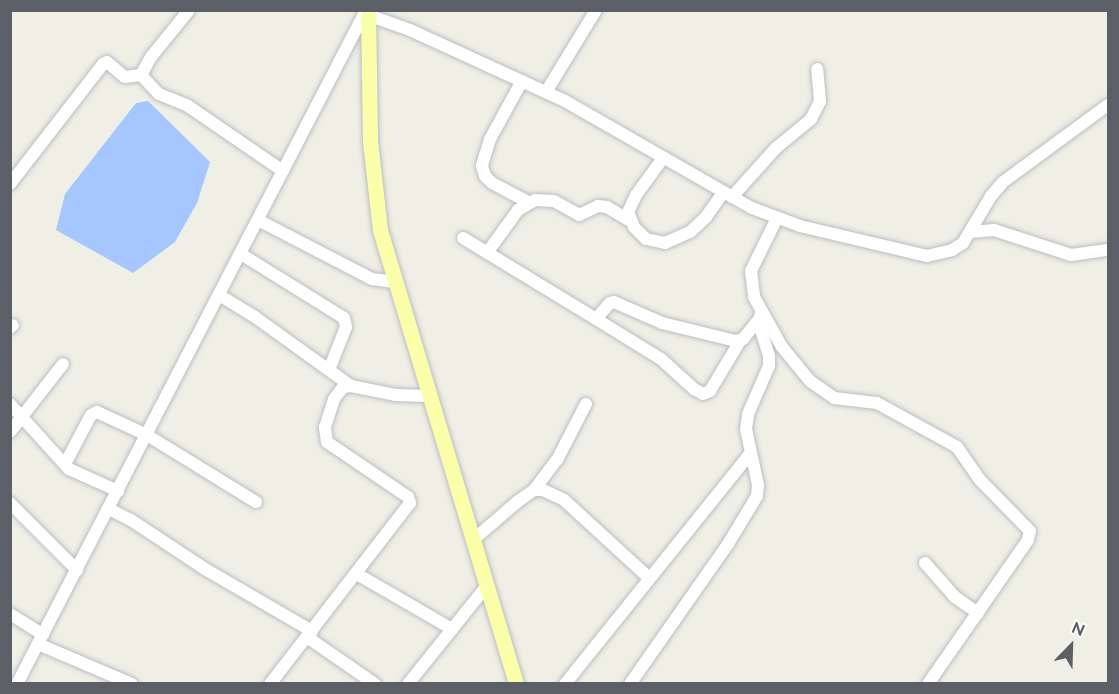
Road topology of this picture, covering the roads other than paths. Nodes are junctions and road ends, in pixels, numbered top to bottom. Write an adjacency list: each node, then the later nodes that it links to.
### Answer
1 (189, 10): 5 (street)
2 (596, 10): 7 (street)
3 (368, 12): 6 (street); 10 (street); 22 (main road)
4 (817, 69): 12 (street)
5 (141, 75): 10 (street); 11 (street)
6 (522, 81): 7 (street); 13 (street)
7 (546, 92): 9 (street)
8 (1108, 105): 17 (street)
9 (663, 158): 12 (street); 16 (street)
10 (283, 171): 15 (street)
11 (10, 184)
12 (727, 195): 14 (street); 16 (street)
13 (528, 202): 16 (street); 20 (street)
14 (777, 218): 17 (street); 24 (street)
15 (258, 220): 21 (street); 22 (street)
16 (629, 220)
17 (970, 232): 19 (street)
18 (462, 237): 20 (street)
19 (1108, 250)
20 (487, 253): 25 (street)
21 (240, 254): 23 (street); 28 (street)
22 (394, 282): 30 (main road)
23 (219, 295): 28 (street); 35 (street)
24 (760, 315): 26 (street); 36 (street); 49 (street)
25 (596, 319): 26 (street); 26 (street)
26 (740, 341)
27 (63, 364): 33 (street)
28 (329, 370): 29 (street)
29 (351, 386): 30 (street); 46 (street)
30 (429, 396): 43 (main road)
31 (10, 404): 33 (street)
32 (586, 404): 39 (street)
33 (22, 416): 34 (street); 37 (street)
34 (10, 432)
35 (147, 435): 37 (street); 38 (street); 40 (street)
36 (750, 454): 47 (street); 63 (street)
37 (65, 465): 38 (street)
38 (118, 490): 42 (street)
39 (534, 490): 43 (street); 47 (street)
40 (256, 502)
41 (11, 505): 45 (street)
42 (108, 509): 45 (street); 52 (street)
43 (473, 540): 48 (main road)
44 (925, 563): 49 (street)
45 (77, 570): 53 (street)
46 (357, 574): 51 (street); 52 (street)
47 (648, 577): 62 (street)
48 (486, 587): 51 (street); 61 (main road)
49 (978, 613): 64 (street)
50 (10, 614): 53 (street)
51 (452, 629): 60 (street)
52 (310, 634): 58 (street); 59 (street)
53 (40, 640): 54 (street); 55 (street)
54 (102, 671): 56 (street); 57 (street)
55 (17, 684)
56 (96, 684)
57 (132, 684)
58 (270, 684)
59 (375, 684)
60 (408, 684)
61 (516, 684)
62 (565, 684)
63 (630, 684)
64 (928, 684)

